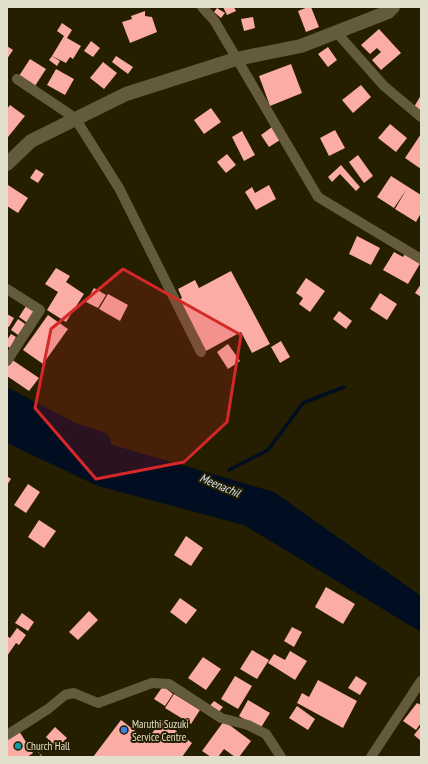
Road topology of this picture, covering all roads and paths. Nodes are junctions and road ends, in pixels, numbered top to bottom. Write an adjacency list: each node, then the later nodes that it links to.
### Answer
1 (202, 7): 4 (street)
2 (393, 7): 3 (main road)
3 (337, 33): 4 (main road); 6 (street)
4 (236, 59): 7 (main road); 9 (street)
5 (17, 79): 7 (street)
6 (421, 117)
7 (75, 118): 8 (main road); 11 (street)
8 (7, 164)
9 (421, 259)
10 (7, 289): 12 (street)
11 (201, 352)
12 (7, 361)
13 (421, 682): 18 (street)
14 (7, 735): 17 (street)
15 (34, 744): 16 (path)
16 (42, 757)
17 (281, 757)
18 (371, 757)

